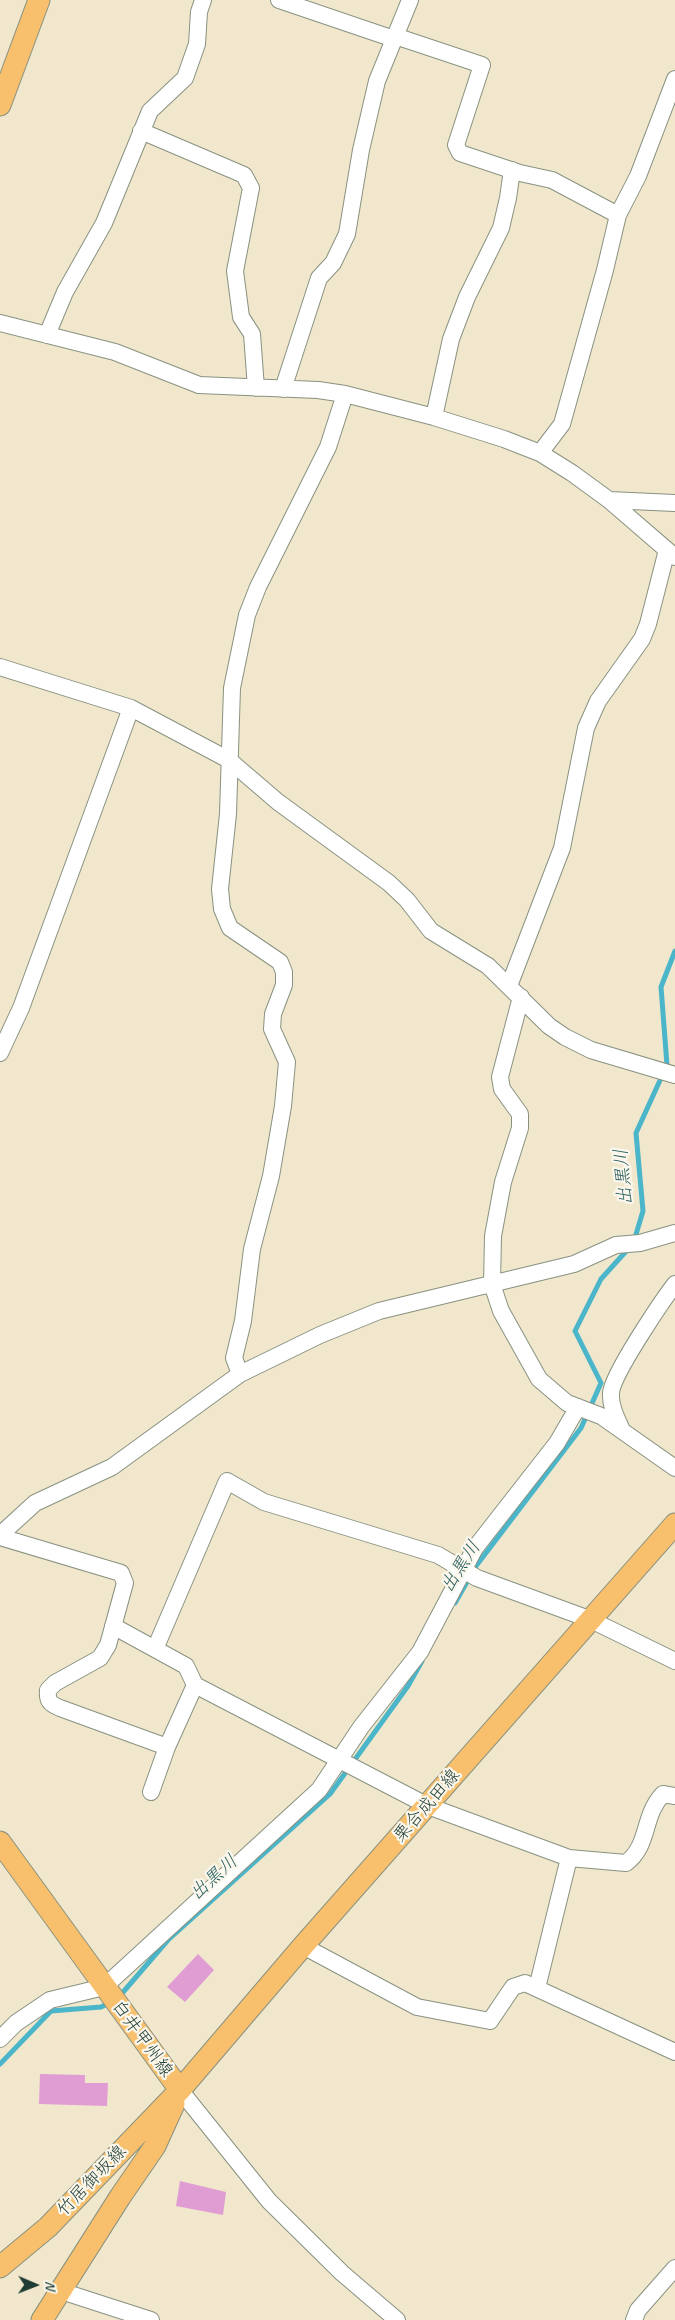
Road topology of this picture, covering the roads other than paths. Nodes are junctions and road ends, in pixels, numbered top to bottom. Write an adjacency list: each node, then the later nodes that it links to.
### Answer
1 (39, 0): 7 (main road)
2 (203, 0): 8 (street)
3 (278, 0): 5 (street)
4 (410, 0): 5 (street)
5 (395, 37): 9 (street); 14 (street)
6 (675, 79): 10 (street)
7 (0, 105)
8 (141, 131): 12 (street); 13 (street)
9 (512, 170): 10 (street); 16 (street)
10 (618, 214): 17 (street)
11 (0, 323): 12 (street)
12 (47, 335): 13 (street)
13 (256, 388): 14 (street)
14 (283, 389): 15 (street)
15 (345, 394): 16 (street); 23 (street)
16 (434, 417): 17 (street)
17 (540, 453): 18 (street)
18 (609, 500): 19 (street); 20 (street)
19 (675, 503)
20 (671, 554): 24 (street)
21 (0, 666): 22 (street)
22 (131, 708): 23 (street); 25 (street)
23 (229, 760): 24 (street); 30 (street)
24 (515, 992): 26 (street); 28 (street)
25 (0, 1052)
26 (675, 1075)
27 (675, 1233): 28 (street)
28 (492, 1284): 30 (street); 31 (street)
29 (675, 1284): 32 (street)
30 (240, 1374): 35 (street)
31 (578, 1407): 32 (street); 36 (street)
32 (622, 1430): 33 (street)
33 (675, 1468)
34 (675, 1524): 37 (main road, 栗合成田線)
35 (0, 1536): 38 (street)
36 (470, 1575): 37 (street); 39 (street); 43 (street)
37 (589, 1619): 40 (street); 46 (main road, 栗合成田線)
38 (113, 1626): 39 (street); 42 (street)
39 (155, 1649): 41 (street)
40 (675, 1661)
41 (195, 1685): 42 (street); 43 (street)
42 (167, 1747): 44 (street)
43 (340, 1760): 46 (street); 51 (street)
44 (150, 1792)
45 (675, 1796): 48 (street)
46 (428, 1806): 48 (street); 49 (main road, 栗合成田線)
47 (0, 1842): 51 (main road, 白井甲州線)
48 (569, 1858): 50 (street)
49 (303, 1946): 50 (street); 54 (main road, 栗合成田線)
50 (537, 1988): 53 (street)
51 (106, 1989): 52 (street); 54 (main road, 白井甲州線)
52 (0, 2039)
53 (675, 2052)
54 (180, 2090): 55 (main road, 竹居御坂線); 57 (main road, 白井甲州線); 60 (street)
55 (0, 2268)
56 (675, 2268): 61 (street)
57 (61, 2291): 58 (main road, 白井甲州線); 59 (street)
58 (42, 2320)
59 (150, 2320)
60 (397, 2320)
61 (634, 2320)

